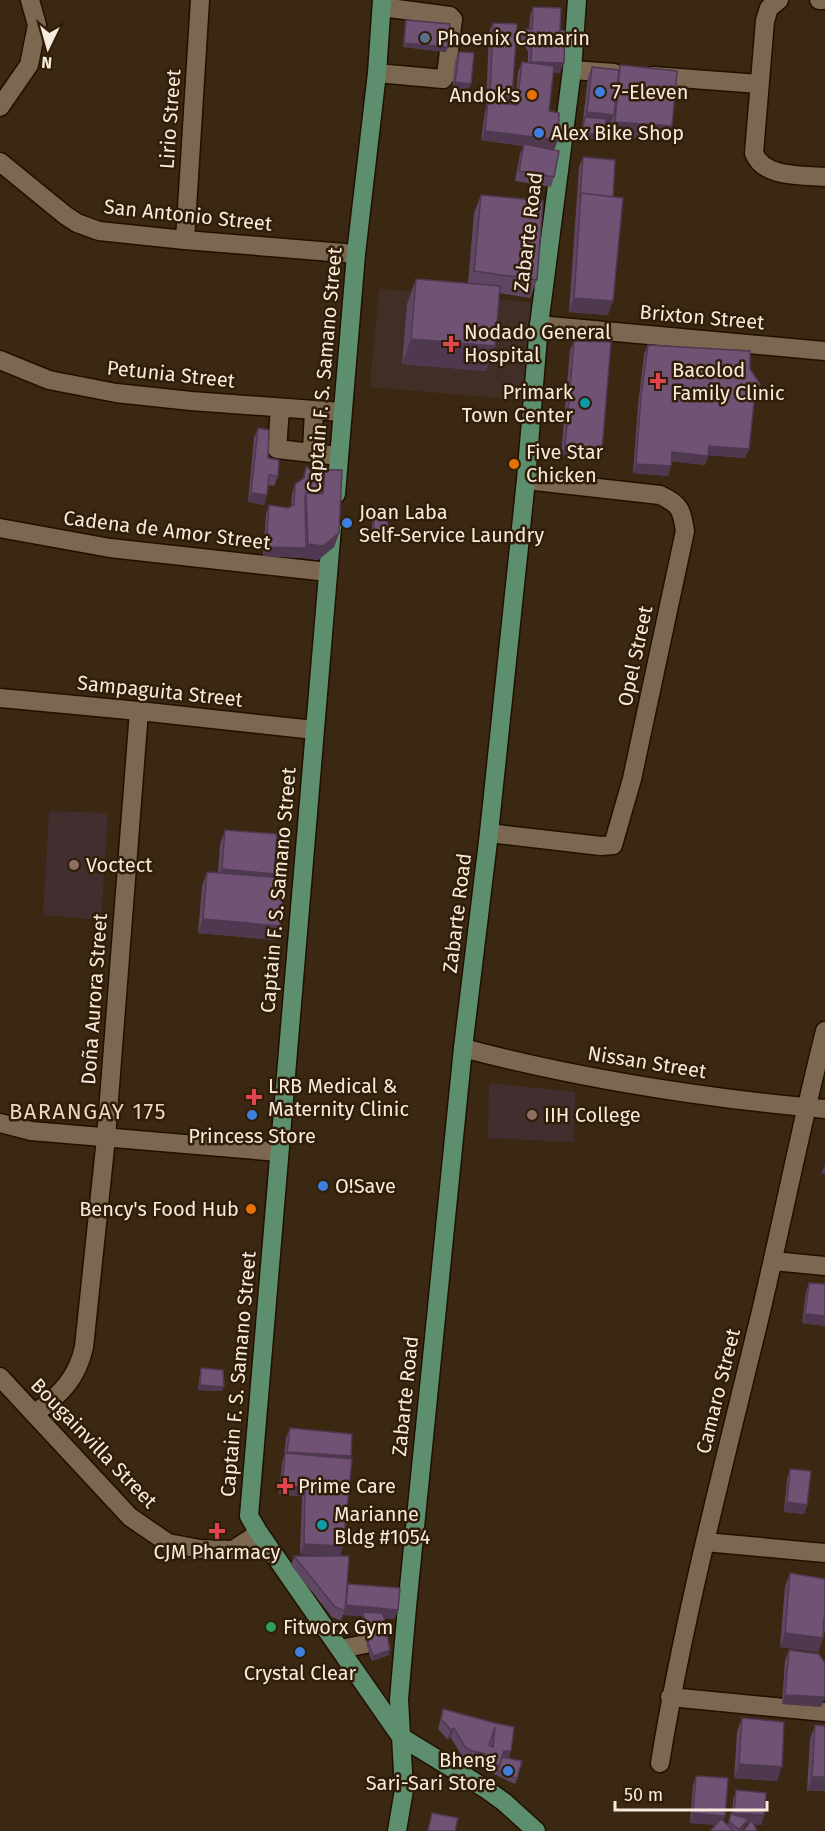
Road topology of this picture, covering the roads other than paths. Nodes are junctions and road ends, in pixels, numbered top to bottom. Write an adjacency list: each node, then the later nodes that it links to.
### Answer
1 (30, 0): 11 (street)
2 (200, 0): 14 (street, Lirio Street)
3 (577, 0): 8 (main road, Zabarte Road)
4 (779, 0): 10 (street)
5 (819, 0): 6 (street)
6 (825, 0)
7 (382, 4): 9 (main road, Captain F. S. Samano Street); 9 (street)
8 (572, 70): 10 (street); 16 (main road, Zabarte Road)
9 (376, 73): 15 (main road, Captain F. S. Samano Street)
10 (759, 84): 13 (street)
11 (0, 107)
12 (0, 162): 14 (street, San Antonio Street)
13 (825, 177)
14 (185, 240): 15 (street, San Antonio Street)
15 (356, 254): 21 (main road, Captain F. S. Samano Street)
16 (539, 325): 17 (street, Brixton Street); 24 (main road, Zabarte Road)
17 (825, 351)
18 (0, 360): 19 (street, Petunia Street)
19 (280, 408): 20 (street, Petunia Street); 22 (street)
20 (314, 410): 21 (street, Petunia Street); 22 (street)
21 (342, 412): 23 (main road, Captain F. S. Samano Street)
22 (312, 452): 23 (street)
23 (339, 456): 26 (main road, Captain F. S. Samano Street)
24 (526, 480): 30 (main road, Zabarte Road); 30 (street, Opel Street)
25 (0, 528): 26 (street, Cadena de Amor Street)
26 (328, 573): 29 (main road, Captain F. S. Samano Street)
27 (0, 698): 28 (street, Sampaguita Street)
28 (139, 711): 29 (street, Sampaguita Street); 36 (street, Doña Aurora Street)
29 (314, 730): 37 (main road, Captain F. S. Samano Street)
30 (489, 832): 32 (main road, Zabarte Road)
31 (825, 1031): 33 (street, Camaro Street)
32 (463, 1048): 33 (street, Nissan Street); 45 (main road, Zabarte Road)
33 (805, 1107): 34 (street, Nissan Street); 38 (street, Camaro Street)
34 (825, 1109)
35 (0, 1123): 36 (street)
36 (106, 1138): 37 (street); 41 (street, Doña Aurora Street)
37 (279, 1152): 42 (main road, Captain F. S. Samano Street)
38 (773, 1261): 39 (street); 43 (street, Camaro Street)
39 (825, 1266)
40 (0, 1377): 41 (street, Bougainvilla Street)
41 (34, 1414): 42 (street, Bougainvilla Street)
42 (259, 1533): 48 (main road, Captain F. S. Samano Street)
43 (705, 1542): 44 (street); 49 (street, Camaro Street)
44 (825, 1553)
45 (404, 1642): 46 (street); 51 (main road, Zabarte Road)
46 (385, 1643)
47 (366, 1644): 48 (street)
48 (340, 1649): 51 (main road, Captain F. S. Samano Street)
49 (670, 1697): 50 (street); 52 (street, Camaro Street)
50 (825, 1712)
51 (401, 1737): 53 (main road, Zabarte Road); 54 (main road)
52 (660, 1763)
53 (397, 1831)
54 (536, 1831)

